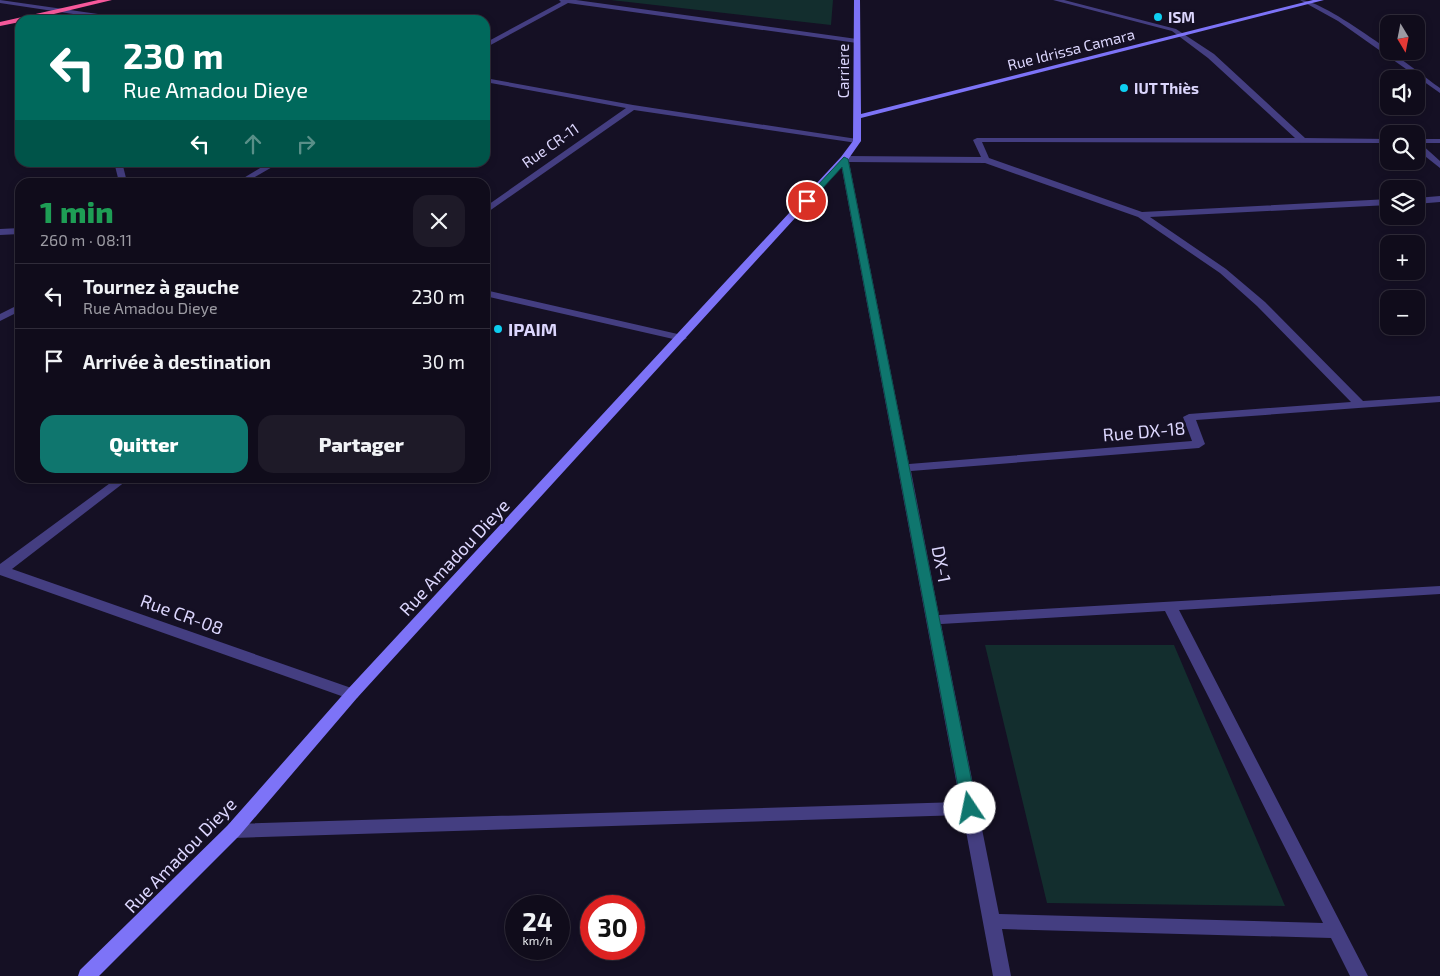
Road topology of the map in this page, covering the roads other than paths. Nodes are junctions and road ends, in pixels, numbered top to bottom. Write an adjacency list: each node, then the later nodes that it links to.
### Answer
1 (108, 0): 8 (highway)
2 (564, 0): 14 (street); 15 (street)
3 (857, 0): 14 (street, Carriere)
4 (1056, 0): 13 (street)
5 (1321, 0): 7 (street, Rue Idrissa Camara)
6 (0, 1): 8 (street)
7 (1305, 2): 13 (street, Rue Idrissa Camara); 17 (street)
8 (61, 11): 9 (highway); 10 (street)
9 (42, 15)
10 (79, 15)
11 (15, 21): 12 (highway)
12 (0, 24)
13 (1182, 35): 19 (street, Rue Idrissa Camara); 21 (street)
14 (857, 41): 19 (street, Carriere)
15 (490, 43)
16 (490, 81): 18 (street)
17 (1440, 91)
18 (633, 107): 20 (street); 34 (street, Rue CR-11)
19 (857, 117): 20 (street, Carriere)
20 (857, 141): 26 (street, Rue Amadou Dieye)
21 (1303, 141): 22 (street); 27 (street)
22 (1380, 141)
23 (1440, 141): 24 (street)
24 (1425, 142)
25 (1425, 150): 28 (street)
26 (844, 159): 27 (street); 41 (street, Rue Amadou Dieye); 44 (street, DX-1)
27 (986, 160): 35 (street)
28 (1440, 164)
29 (268, 167): 30 (street)
30 (249, 178)
31 (1440, 199): 32 (street)
32 (1425, 200)
33 (1380, 202): 35 (street)
34 (490, 207)
35 (1141, 215): 43 (street)
36 (15, 231): 37 (street)
37 (0, 232)
38 (490, 294): 41 (street)
39 (15, 309): 40 (street)
40 (0, 318)
41 (682, 338): 50 (street, Rue Amadou Dieye)
42 (1440, 399): 43 (street, Rue DX-18)
43 (1360, 405): 44 (street, Rue DX-18)
44 (904, 468): 49 (street, DX-1)
45 (117, 483): 46 (street)
46 (0, 570): 50 (street, Rue CR-08)
47 (1440, 590): 48 (street)
48 (1169, 605): 49 (street); 54 (street)
49 (933, 620): 51 (street, DX-1)
50 (352, 694): 52 (street, Rue Amadou Dieye)
51 (970, 808): 52 (street); 53 (street, DX-1)
52 (233, 830): 55 (street, Rue Amadou Dieye)
53 (992, 921): 54 (street); 56 (street, DX-1)
54 (1336, 931): 57 (street)
55 (87, 976)
56 (1002, 976)
57 (1359, 976)

